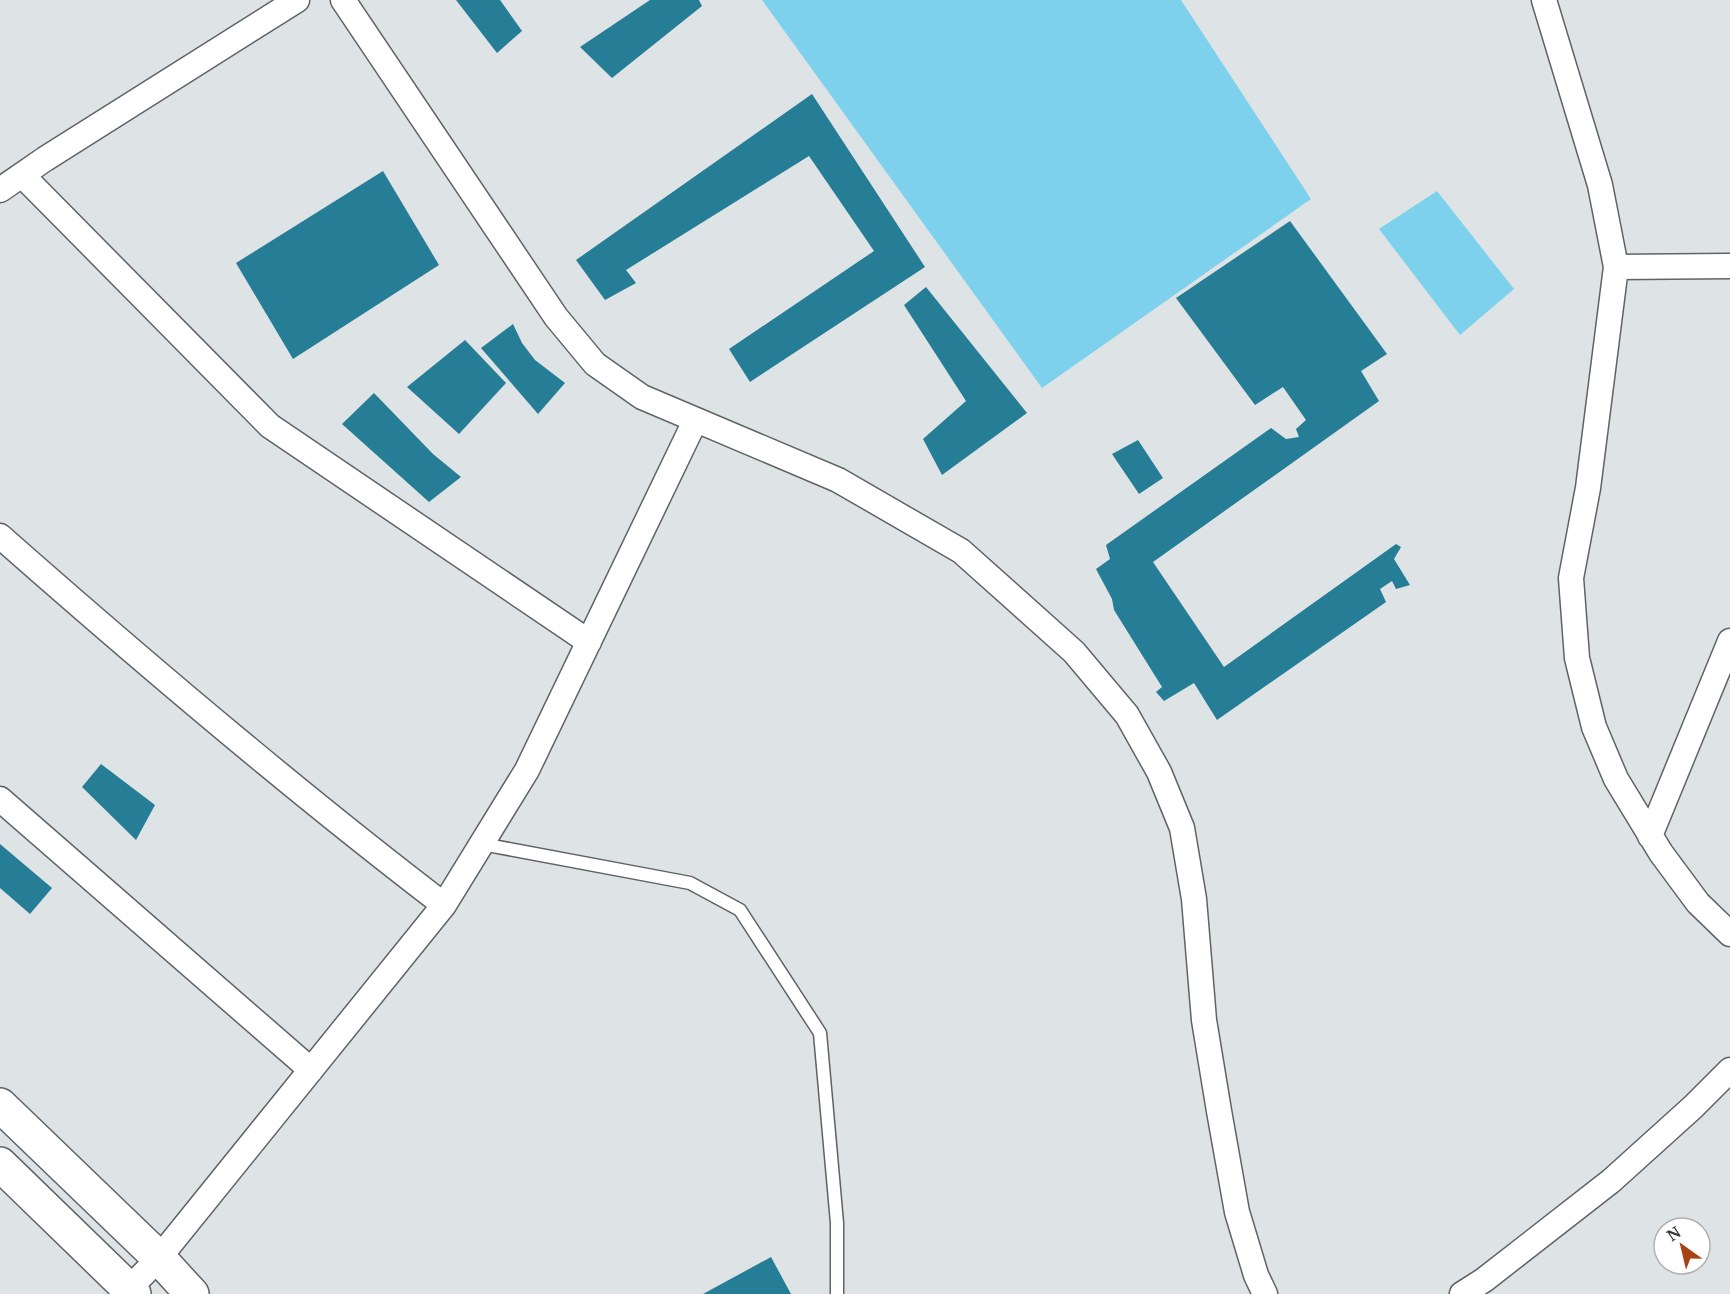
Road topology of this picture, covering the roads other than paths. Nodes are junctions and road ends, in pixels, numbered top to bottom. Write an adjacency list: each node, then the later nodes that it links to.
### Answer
1 (297, 0): 4 (street)
2 (343, 0): 8 (street)
3 (1544, 0): 7 (street)
4 (22, 175): 5 (street); 11 (street)
5 (0, 190)
6 (1730, 266): 7 (street)
7 (1616, 267): 13 (street)
8 (695, 421): 11 (street); 25 (street)
9 (0, 536): 15 (street)
10 (1730, 641): 13 (street)
11 (589, 642): 14 (street)
12 (0, 800): 17 (street)
13 (1650, 836): 16 (street)
14 (482, 844): 15 (street); 24 (lane)
15 (444, 905): 17 (street)
16 (1730, 934)
17 (310, 1070): 21 (street)
18 (1730, 1070): 26 (street)
19 (0, 1105): 21 (main road)
20 (0, 1164): 22 (main road)
21 (159, 1258): 22 (street); 23 (main road)
22 (129, 1292)
23 (192, 1294)
24 (837, 1294)
25 (1264, 1294)
26 (1462, 1294)

